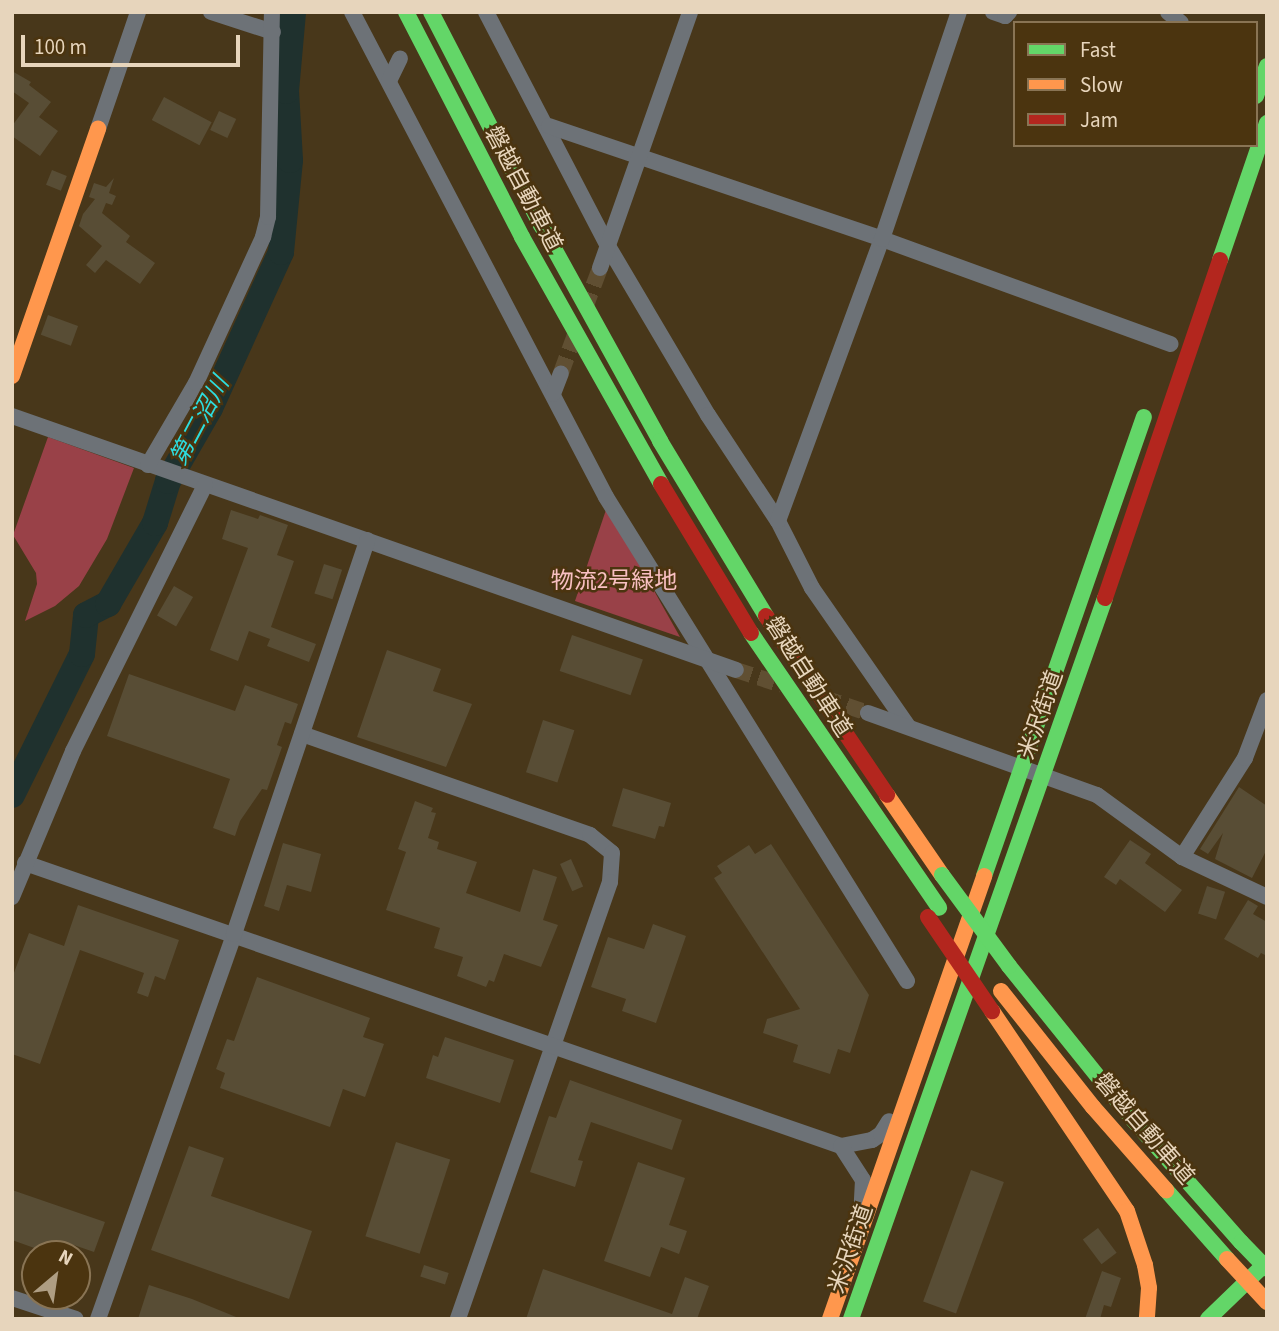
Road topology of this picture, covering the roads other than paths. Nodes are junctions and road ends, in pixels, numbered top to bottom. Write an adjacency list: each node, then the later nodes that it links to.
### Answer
1 (138, 12): 17 (street)
2 (211, 12): 12 (street)
3 (272, 12): 12 (street)
4 (352, 12): 14 (street)
5 (406, 12): 44 (main road, 磐越自動車道)
6 (431, 12): 50 (main road, 磐越自動車道, bridge)
7 (486, 12): 16 (street)
8 (690, 12): 18 (street)
9 (959, 12): 19 (street)
10 (993, 12): 11 (street)
11 (1009, 12)
12 (273, 32): 28 (street)
13 (400, 58): 14 (street)
14 (389, 81): 25 (street)
15 (1267, 123): 39 (main road, 米沢街道)
16 (548, 127): 18 (street); 20 (street)
17 (98, 129): 24 (main road)
18 (639, 158): 19 (street); 20 (street)
19 (882, 239): 22 (street); 30 (street)
20 (608, 246): 21 (street); 30 (street)
21 (600, 268)
22 (1170, 344)
23 (561, 373): 25 (street)
24 (12, 376)
25 (553, 394): 32 (street)
26 (1151, 396): 38 (main road, 米沢街道)
27 (12, 416): 28 (street)
28 (153, 466): 29 (street)
29 (205, 485): 31 (street); 41 (street)
30 (778, 521): 36 (street)
31 (367, 540): 32 (street); 37 (street)
32 (705, 660): 33 (street); 46 (street)
33 (736, 670)
34 (1267, 700): 40 (street)
35 (868, 713): 36 (street)
36 (908, 726): 38 (street)
37 (302, 734): 45 (street); 48 (street)
38 (1020, 765): 39 (street); 47 (main road, 米沢街道)
39 (1044, 775): 40 (street); 53 (main road, 米沢街道)
40 (1182, 857): 43 (street)
41 (25, 863): 42 (street); 45 (street)
42 (12, 897)
43 (1267, 897)
44 (933, 913): 58 (main road, 磐越自動車道, bridge); 65 (main road, bridge)
45 (234, 934): 48 (street); 60 (street)
46 (907, 981)
47 (936, 1012): 49 (street); 51 (main road, 米沢街道)
48 (553, 1044): 49 (street); 61 (street)
49 (841, 1146): 51 (street)
50 (1246, 1237): 52 (main road); 55 (main road, 磐越自動車道, bridge)
51 (856, 1240): 62 (main road, 米沢街道)
52 (1267, 1248)
53 (871, 1263): 63 (main road, 米沢街道); 64 (main road)
54 (1267, 1263): 66 (main road)
55 (1267, 1269)
56 (1267, 1281): 67 (main road)
57 (12, 1298): 59 (street)
58 (1267, 1302)
59 (76, 1319)
60 (98, 1319)
61 (458, 1319)
62 (830, 1319)
63 (851, 1319)
64 (859, 1319)
65 (1147, 1319)
66 (1208, 1319)
67 (1226, 1319)

